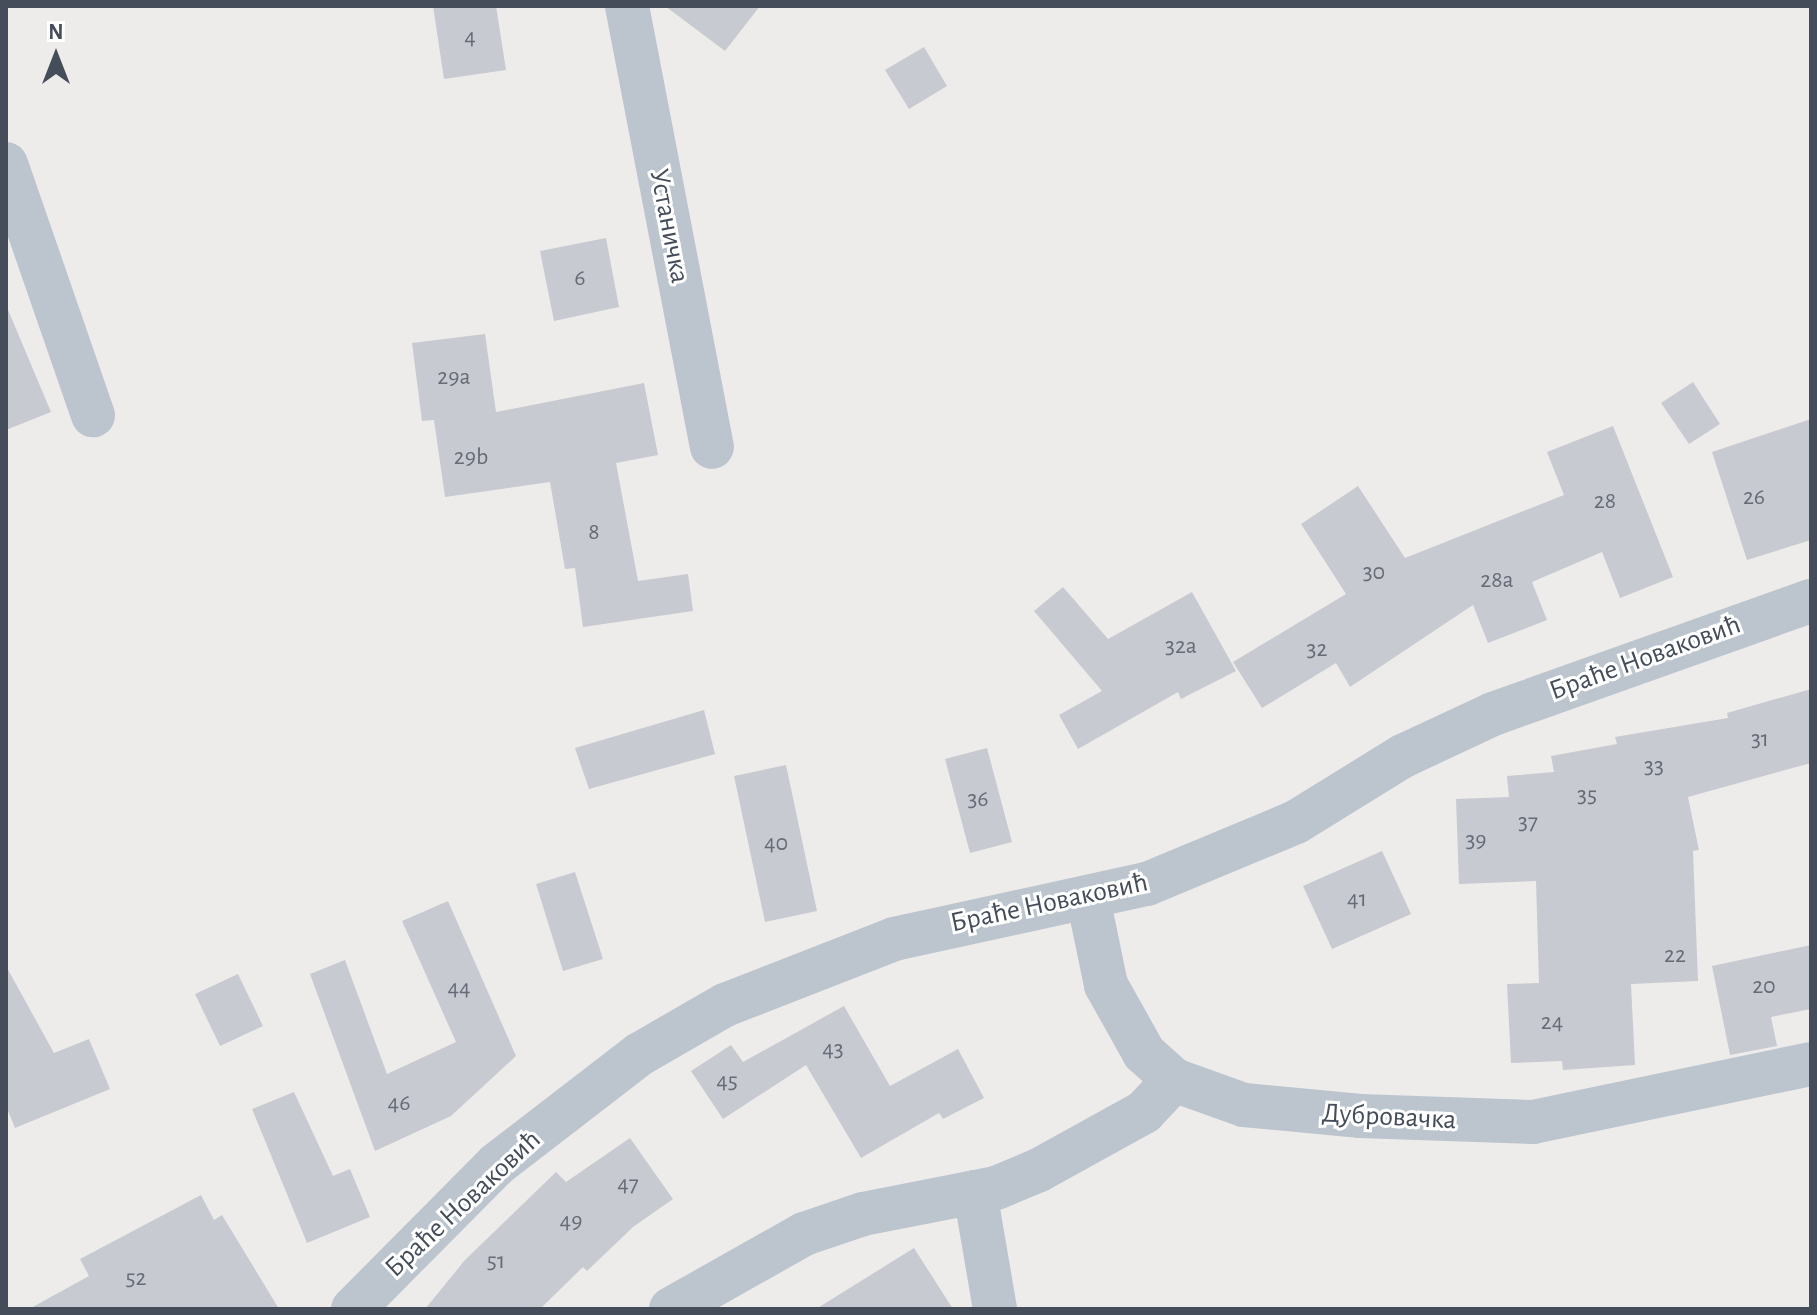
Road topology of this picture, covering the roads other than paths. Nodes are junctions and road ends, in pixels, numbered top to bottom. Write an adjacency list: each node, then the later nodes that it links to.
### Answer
1 (627, 6): 4 (street, Устаничка)
2 (6, 164): 3 (street)
3 (93, 415)
4 (712, 447)
5 (1811, 601): 6 (street, Браће Новаковић)
6 (1088, 898): 8 (street, Дубровачка); 10 (street, Браће Новаковић)
7 (1811, 1064): 8 (street, Дубровачка)
8 (1174, 1080): 9 (street)
9 (975, 1192): 11 (street); 12 (street)
10 (353, 1309)
11 (671, 1309)
12 (995, 1309)

